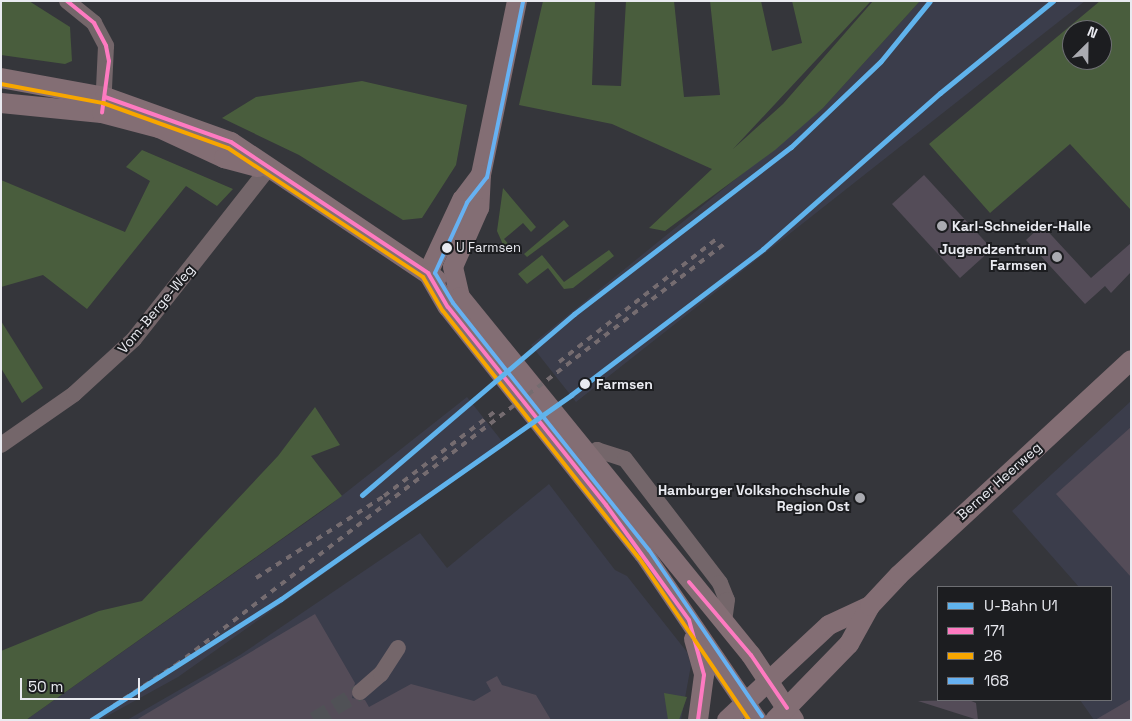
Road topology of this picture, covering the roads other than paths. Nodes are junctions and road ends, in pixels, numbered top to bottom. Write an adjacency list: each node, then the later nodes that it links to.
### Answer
1 (67, 1): 5 (street)
2 (512, 2): 7 (main road)
3 (1, 78): 5 (main road)
4 (1, 103): 5 (main road)
5 (104, 105): 6 (main road)
6 (267, 170): 9 (main road); 12 (street, Vom-Berge-Weg)
7 (481, 175): 8 (main road); 9 (main road)
8 (455, 262): 9 (main road); 10 (main road)
9 (430, 265): 10 (main road); 13 (main road)
10 (460, 297): 13 (main road)
11 (1131, 360): 14 (main road, Berner Heerweg)
12 (1, 445)
13 (582, 461): 15 (main road); 16 (main road); 16 (street)
14 (870, 606): 18 (main road, Berner Heerweg); 21 (main road, Berner Heerweg)
15 (689, 620): 20 (main road); 22 (main road)
16 (724, 622): 18 (main road)
17 (398, 648): 19 (street)
18 (769, 681): 20 (main road, Berner Heerweg); 21 (main road)
19 (360, 692)
20 (746, 702): 23 (main road, Berner Heerweg); 24 (main road)
21 (785, 716)
22 (698, 720)
23 (727, 720)
24 (757, 720)

